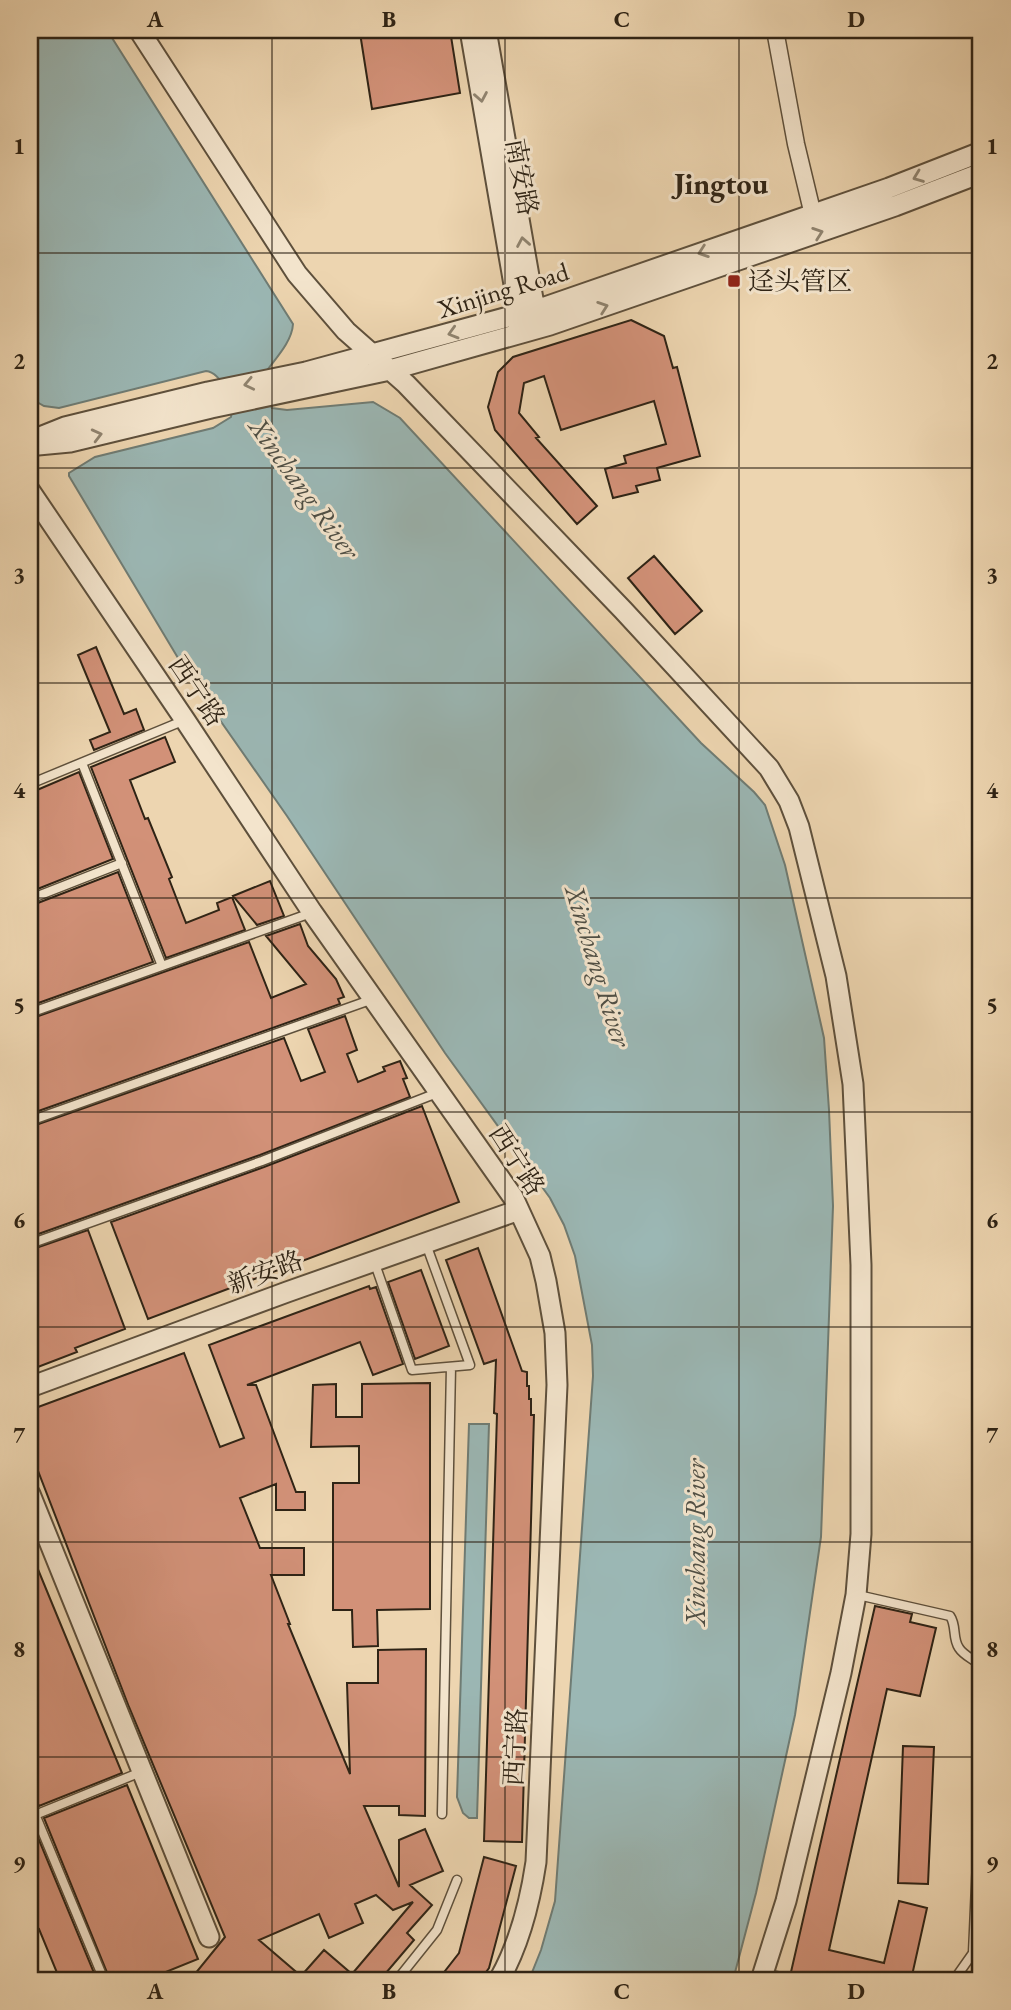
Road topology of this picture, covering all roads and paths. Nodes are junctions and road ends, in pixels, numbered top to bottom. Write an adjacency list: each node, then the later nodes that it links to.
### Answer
1 (139, 30): 9 (street)
2 (470, 30): 8 (street, 南安路, one-way to 8)
3 (486, 30): 8 (street, 南安路, one-way to 3)
4 (775, 30): 7 (street)
5 (981, 152): 7 (street, Xinjing Road, one-way to 7)
6 (981, 173): 8 (street, Xinjing Road, one-way to 6)
7 (813, 215): 8 (street, Xinjing Road, one-way to 8)
8 (528, 321): 9 (street, Xinjing Road, one-way to 9); 10 (street, Xinjing Road)
9 (373, 355): 10 (street); 11 (street, Xinjing Road)
10 (390, 370): 11 (street, Xinjing Road); 34 (street)
11 (292, 383): 12 (street, Xinjing Road)
12 (209, 400): 13 (street, Xinjing Road); 14 (street, Xinjing Road, one-way to 12)
13 (30, 441)
14 (30, 446)
15 (30, 491): 16 (street, 西宁路)
16 (185, 720): 17 (lane); 21 (street, 西宁路)
17 (82, 763): 18 (lane); 19 (lane)
18 (30, 784)
19 (122, 863): 20 (lane); 22 (lane)
20 (30, 899)
21 (312, 912): 22 (lane); 23 (street, 西宁路)
22 (162, 966): 24 (lane)
23 (373, 999): 25 (street, 西宁路); 26 (lane)
24 (30, 1013)
25 (439, 1093): 27 (street, 西宁路); 29 (lane)
26 (30, 1121)
27 (519, 1210): 28 (street, 新安路); 46 (street, 西宁路)
28 (426, 1243): 30 (street, 新安路); 31 (lane)
29 (30, 1244)
30 (374, 1261): 31 (lane); 32 (street, 新安路)
31 (451, 1367): 39 (lane)
32 (30, 1387)
33 (30, 1494): 37 (street)
34 (856, 1595): 35 (lane); 43 (street)
35 (981, 1666)
36 (981, 1770): 48 (lane)
37 (142, 1772): 40 (lane); 42 (street)
38 (30, 1802): 40 (lane)
39 (442, 1814)
40 (32, 1816): 44 (lane)
41 (457, 1880): 45 (lane)
42 (209, 1937)
43 (763, 1976): 47 (lane)
44 (104, 1980)
45 (397, 1980)
46 (499, 1980)
47 (794, 1980)
48 (954, 1980)

